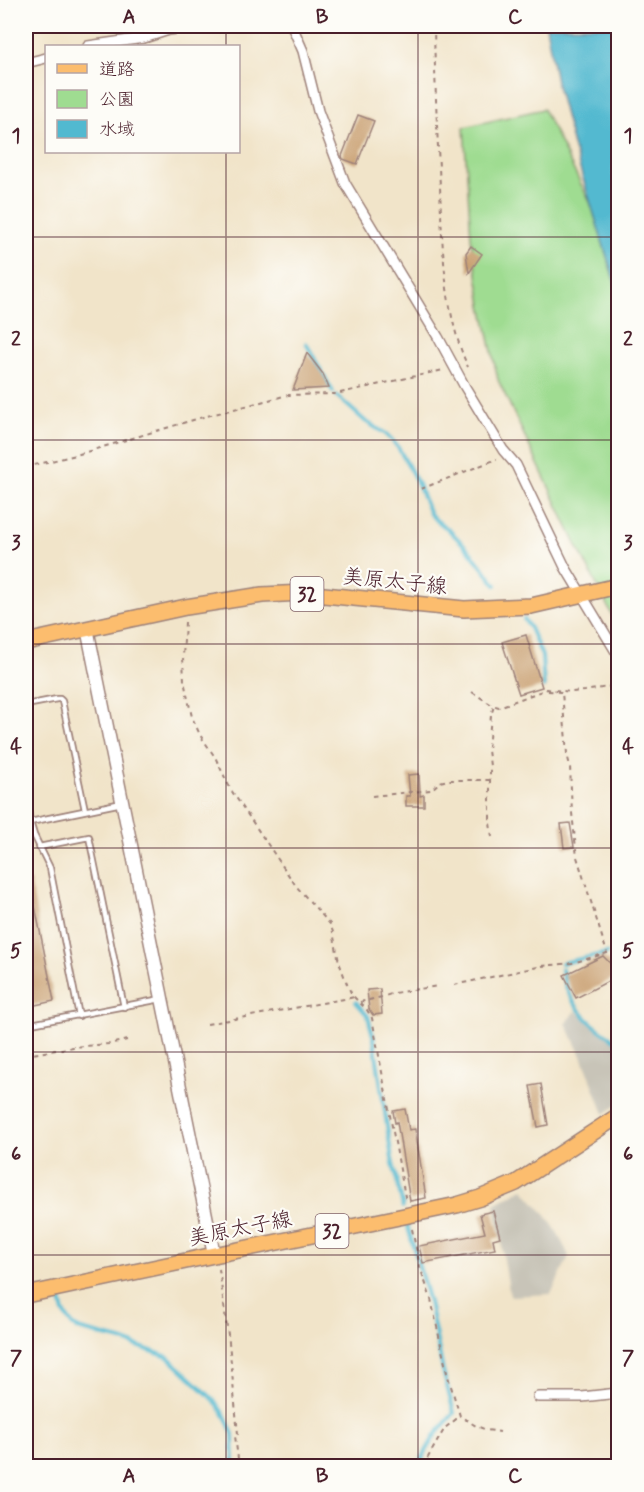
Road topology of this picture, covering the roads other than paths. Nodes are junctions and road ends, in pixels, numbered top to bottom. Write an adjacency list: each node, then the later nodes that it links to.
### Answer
1 (197, 26): 3 (street)
2 (292, 26): 7 (street)
3 (95, 45)
4 (45, 57): 5 (street)
5 (26, 63)
6 (618, 586): 7 (main road, 美原太子線 / 32)
7 (586, 593): 8 (main road, 美原太子線 / 32); 10 (street)
8 (87, 628): 9 (main road, 美原太子線 / 32); 13 (street)
9 (26, 642)
10 (618, 655)
11 (26, 705): 14 (lane)
12 (26, 800): 15 (lane)
13 (123, 802): 14 (lane); 17 (street)
14 (85, 810): 15 (lane)
15 (30, 822): 16 (lane)
16 (39, 847): 18 (lane); 19 (lane)
17 (162, 999): 18 (lane); 22 (street)
18 (124, 1007): 19 (lane)
19 (79, 1016): 20 (lane)
20 (26, 1025)
21 (618, 1116): 22 (main road, 美原太子線 / 32)
22 (214, 1255): 23 (main road, 美原太子線 / 32)
23 (26, 1295)
24 (618, 1393): 25 (street)
25 (538, 1397)

